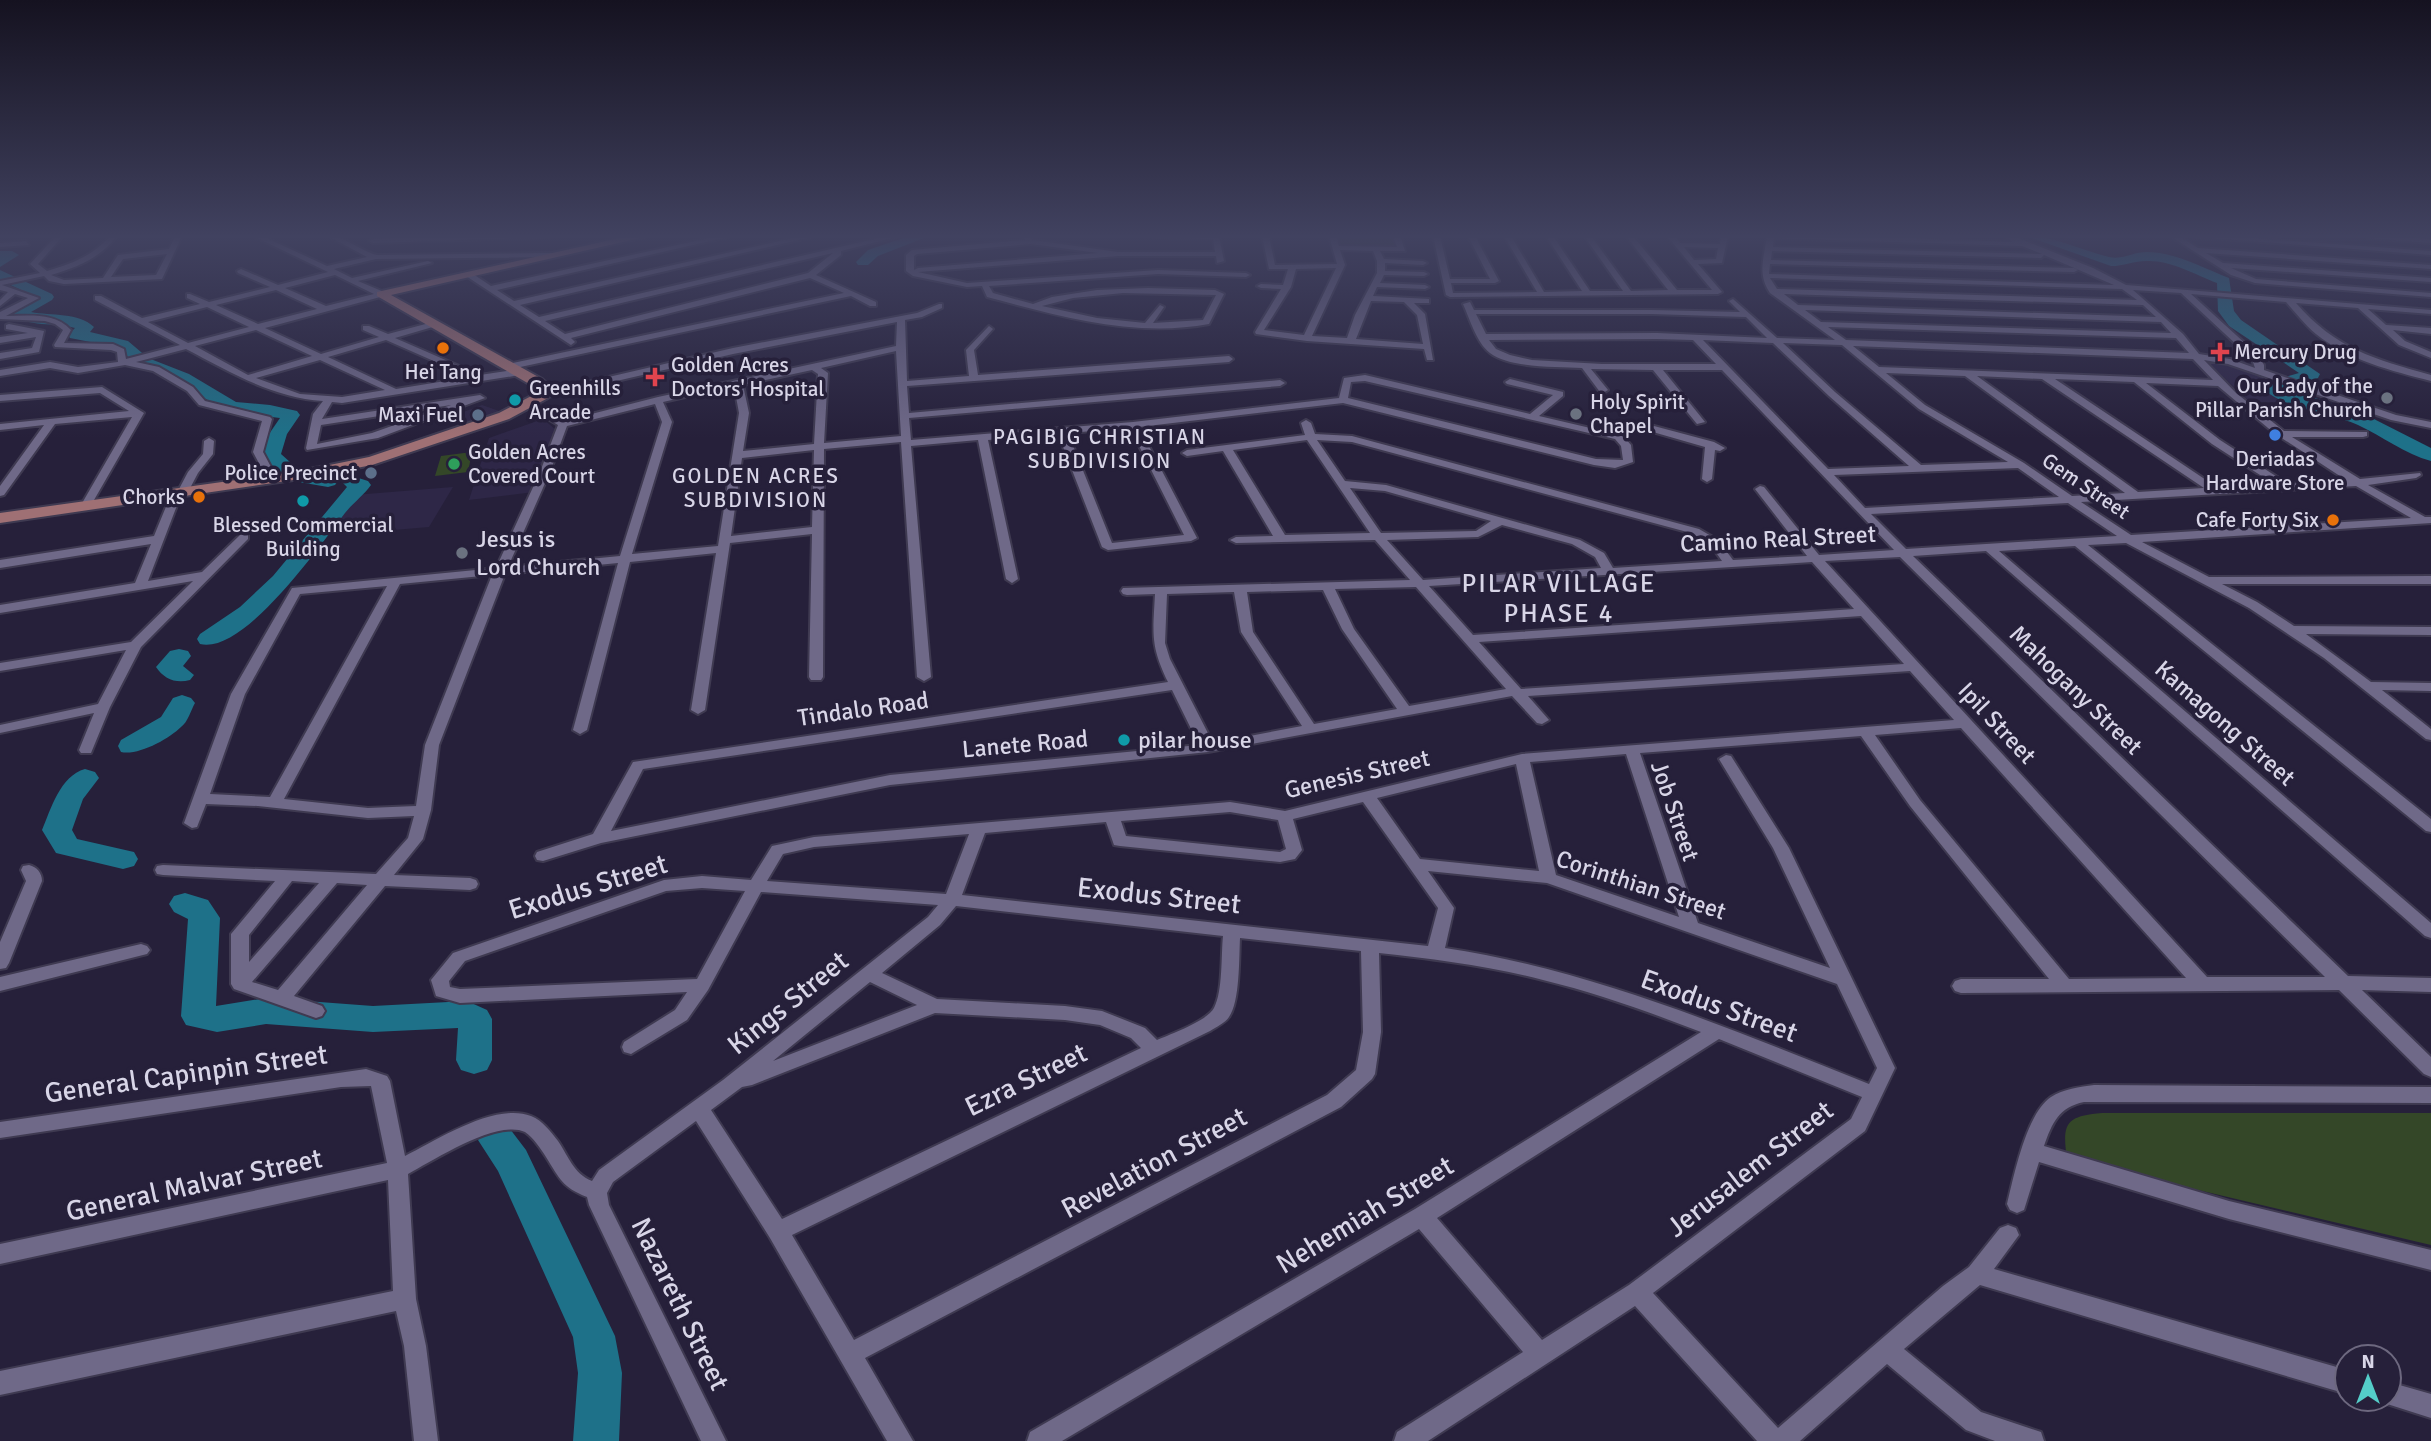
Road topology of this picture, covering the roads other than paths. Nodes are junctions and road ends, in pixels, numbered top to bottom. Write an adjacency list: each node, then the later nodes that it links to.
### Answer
1 (24, 303): 68 (street)
2 (108, 303): 37 (street)
3 (212, 303): 24 (street)
4 (312, 303): 31 (street)
5 (346, 303): 31 (street)
6 (399, 303): 38 (main road)
7 (516, 303): 25 (street)
8 (610, 303): 35 (street)
9 (698, 303): 50 (street)
10 (807, 303): 61 (street)
11 (1023, 303): 27 (street)
12 (1042, 303): 27 (street)
13 (1215, 303): 39 (street)
14 (1274, 303): 52 (street)
15 (1322, 303): 52 (street)
16 (1365, 303): 55 (street)
17 (1409, 303): 59 (street)
18 (1736, 303): 33 (street)
19 (1790, 303): 30 (street, Gem Street)
20 (2145, 303): 36 (street)
21 (2196, 303): 75 (street)
22 (2292, 303): 81 (street)
23 (2327, 303): 28 (street)
24 (209, 304): 37 (street); 42 (street)
25 (513, 304): 35 (street)
26 (939, 306): 34 (street)
27 (1034, 306): 39 (street)
28 (2360, 306): 32 (street); 43 (street)
29 (1160, 307): 39 (street)
30 (1795, 307): 36 (street); 40 (street, Gem Street)
31 (325, 309): 42 (street)
32 (2431, 312)
33 (1748, 315): 51 (street); 56 (street)
34 (901, 319): 60 (street); 91 (street)
35 (539, 320): 50 (street)
36 (2162, 320): 48 (street)
37 (141, 321): 58 (street)
38 (433, 324): 49 (street); 73 (main road)
39 (1149, 324)
40 (1818, 324): 48 (street); 57 (street, Gem Street)
41 (0, 326): 47 (street)
42 (260, 327): 58 (street); 65 (street)
43 (2384, 327): 46 (street); 62 (street)
44 (366, 328): 49 (street)
45 (989, 329): 82 (street)
46 (2431, 331)
47 (41, 333): 54 (street); 63 (street)
48 (2180, 336): 64 (street)
49 (386, 337): 65 (street); 80 (street)
50 (564, 337): 61 (street)
51 (1484, 337): 53 (street); 69 (street)
52 (1307, 338): 55 (street)
53 (1696, 338): 56 (street); 72 (street, Mahogany Street)
54 (0, 340)
55 (1352, 340): 59 (street)
56 (1776, 340): 57 (street); 121 (street)
57 (1844, 343): 64 (street); 74 (street, Gem Street)
58 (186, 346): 68 (street); 79 (street)
59 (1427, 347): 66 (street)
60 (900, 348): 70 (street); 88 (street)
61 (582, 351): 73 (street)
62 (2431, 355)
63 (0, 356)
64 (2197, 356): 75 (street); 87 (street)
65 (320, 357): 79 (street); 90 (street)
66 (1430, 358)
67 (1229, 359): 82 (street)
68 (124, 363): 77 (street); 124 (street)
69 (1584, 365): 71 (street); 89 (street)
70 (813, 366): 85 (street); 116 (street)
71 (1655, 366): 72 (street); 101 (street)
72 (1724, 367): 122 (street, Mahogany Street)
73 (516, 369): 80 (street); 91 (main road)
74 (1878, 370): 76 (street); 120 (street, Gem Street)
75 (2259, 371): 106 (street)
76 (1965, 372): 78 (street); 133 (street)
77 (0, 373)
78 (2043, 375): 83 (street); 130 (street)
79 (247, 378): 93 (street)
80 (479, 378): 90 (street)
81 (2431, 378)
82 (974, 379): 88 (street)
83 (2134, 379): 87 (street); 128 (street)
84 (1510, 382): 99 (street)
85 (738, 383): 94 (street); 119 (street)
86 (1280, 383): 98 (street)
87 (2221, 383): 109 (street)
88 (902, 384): 98 (street)
89 (1603, 390)
90 (395, 392): 93 (street)
91 (543, 395): 96 (main road)
92 (0, 398): 97 (street)
93 (329, 400): 102 (street)
94 (658, 400): 103 (street); 151 (street)
95 (1343, 400): 99 (street); 105 (street); 113 (street)
96 (530, 404): 103 (street); 124 (main road)
97 (139, 413): 100 (street); 135 (street)
98 (904, 416): 114 (street)
99 (1533, 416): 113 (street)
100 (52, 422): 107 (street); 132 (street)
101 (1700, 422)
102 (316, 423): 102 (street)
103 (564, 424): 155 (street)
104 (1306, 424): 112 (street)
105 (1133, 425): 108 (street); 108 (street)
106 (2431, 425)
107 (0, 427)
108 (1062, 431): 111 (street)
109 (2282, 434): 110 (street); 126 (street)
110 (2363, 434)
111 (982, 437): 114 (street); 158 (street)
112 (1310, 437): 117 (street); 127 (street); 153 (street)
113 (1618, 437): 125 (street)
114 (906, 440): 116 (street); 177 (street)
115 (209, 441): 131 (street)
116 (819, 447): 119 (street); 140 (street)
117 (1226, 447): 118 (street); 144 (street)
118 (1187, 453)
119 (738, 455): 147 (street)
120 (2020, 465): 121 (street); 134 (street, Gem Street)
121 (1919, 469): 122 (street)
122 (1823, 472): 136 (street, Mahogany Street)
123 (2416, 475): 126 (street)
124 (271, 479): 131 (main road)
125 (1707, 479)
126 (2357, 482): 128 (street); 139 (street)
127 (1340, 484): 138 (street); 143 (street)
128 (2284, 486): 130 (street)
129 (1760, 489): 152 (street, Ipil Street)
130 (2214, 491): 133 (street)
131 (180, 492): 135 (main road); 142 (street)
132 (0, 493)
133 (2136, 496): 134 (street)
134 (2073, 500): 136 (street); 146 (street, Gem Street)
135 (86, 505): 137 (main road)
136 (1862, 511): 150 (street, Mahogany Street)
137 (0, 518)
138 (1502, 520): 143 (street); 156 (street)
139 (2428, 522): 146 (street, Camino Real Street)
140 (818, 530): 147 (street); 176 (street)
141 (244, 537): 157 (street)
142 (158, 538): 154 (street); 163 (street)
143 (1379, 538): 144 (street); 162 (street)
144 (1281, 539): 145 (street)
145 (1236, 540)
146 (2130, 540): 148 (street, Camino Real Street); 159 (street, Gem Street)
147 (724, 544): 151 (street); 183 (street)
148 (2080, 544): 149 (street, Camino Real Street); 204 (street)
149 (1990, 549): 150 (street, Camino Real Street); 220 (street, Kamagong Street)
150 (1903, 554): 152 (street, Camino Real Street); 227 (street, Mahogany Street)
151 (625, 558): 155 (street); 189 (street)
152 (1815, 558): 153 (street, Camino Real Street); 169 (street, Ipil Street)
153 (1729, 563): 156 (street, Camino Real Street)
154 (0, 564)
155 (499, 570): 161 (street); 200 (street)
156 (1608, 570): 162 (street, Camino Real Street)
157 (205, 575): 163 (street); 173 (street)
158 (1012, 579)
159 (2209, 580): 160 (street); 170 (street, Gem Street)
160 (2431, 580)
161 (396, 581): 198 (street); 199 (street)
162 (1419, 583): 164 (street, Camino Real Street); 172 (street)
163 (140, 586): 168 (street)
164 (1328, 587): 165 (street, Camino Real Street); 184 (street)
165 (1241, 589): 166 (street, Camino Real Street); 187 (street)
166 (1161, 590): 167 (street, Camino Real Street); 178 (street)
167 (1127, 591)
168 (0, 609)
169 (1865, 612): 172 (street); 175 (street, Ipil Street)
170 (2292, 630): 171 (street); 179 (street, Gem Street)
171 (2431, 631)
172 (1468, 639): 181 (street)
173 (135, 645): 174 (street); 182 (street)
174 (0, 667)
175 (1914, 667): 181 (street, Lanete Road); 186 (street, Ipil Street)
176 (816, 677)
177 (924, 677)
178 (1176, 685): 192 (street); 206 (street, Tindalo Road)
179 (2370, 686): 180 (street); 191 (street, Gem Street)
180 (2431, 687)
181 (1516, 692): 184 (street, Lanete Road); 185 (street)
182 (103, 708): 188 (street); 193 (street)
183 (698, 710)
184 (1405, 710): 187 (street, Lanete Road)
185 (1542, 720)
186 (1967, 723): 190 (street, Genesis Street); 232 (street, Ipil Street)
187 (1310, 728): 192 (street, Lanete Road)
188 (0, 729)
189 (580, 730)
190 (1866, 732): 194 (street, Genesis Street); 231 (street)
191 (2431, 736)
192 (1208, 748): 206 (street, Lanete Road)
193 (86, 750)
194 (1632, 751): 195 (street, Genesis Street); 218 (street, Job Street)
195 (1522, 758): 197 (street, Genesis Street); 212 (street)
196 (1726, 760): 226 (street, Jerusalem Street)
197 (1368, 797): 201 (street, Genesis Street); 208 (street)
198 (200, 799): 199 (street); 203 (street)
199 (275, 802): 200 (street)
200 (423, 810): 214 (street)
201 (1285, 816): 202 (street, Genesis Street); 202 (street)
202 (1112, 818): 205 (street, Genesis Street)
203 (192, 822)
204 (2431, 827)
205 (978, 830): 216 (street, Genesis Street); 217 (street, Kings Street)
206 (599, 838): 207 (street, Lanete Road)
207 (543, 856)
208 (1416, 864): 212 (street, Corinthian Street); 223 (street)
209 (29, 870): 224 (street)
210 (163, 870): 211 (street)
211 (288, 877): 213 (street); 229 (street)
212 (1549, 878): 218 (street, Corinthian Street)
213 (332, 879): 214 (street); 229 (street)
214 (380, 882): 215 (street); 235 (street)
215 (470, 884)
216 (756, 886): 217 (street, Exodus Street); 230 (street); 230 (street, Exodus Street)
217 (952, 900): 219 (street, Exodus Street); 225 (street, Kings Street)
218 (1690, 925): 226 (street, Corinthian Street)
219 (1232, 931): 221 (street, Exodus Street); 240 (street, Ezra Street)
220 (2431, 932)
221 (1370, 946): 223 (street, Exodus Street); 260 (street, Revelation Street)
222 (141, 950): 228 (street)
223 (1435, 953): 238 (street, Exodus Street)
224 (0, 963)
225 (869, 974): 236 (street); 242 (street, Kings Street)
226 (1844, 980): 243 (street, Jerusalem Street)
227 (2343, 983): 232 (street); 233 (street); 241 (street, Mahogany Street)
228 (0, 984)
229 (240, 984): 235 (street)
230 (702, 985): 239 (street)
231 (2064, 985): 232 (street); 234 (street)
232 (2203, 985)
233 (2431, 985)
234 (1961, 986)
235 (281, 999): 237 (street)
236 (934, 1006): 240 (street); 242 (street)
237 (316, 1011)
238 (1716, 1032): 243 (street, Exodus Street); 251 (street, Nehemiah Street)
239 (631, 1047)
240 (1154, 1049): 252 (street, Ezra Street)
241 (2431, 1069)
242 (730, 1086): 245 (street, Kings Street)
243 (1872, 1093): 257 (street, Jerusalem Street)
244 (2431, 1095): 247 (street)
245 (698, 1107): 249 (street, Kings Street); 252 (street)
246 (0, 1130): 248 (street, General Capinpin Street)
247 (2032, 1152): 250 (street); 255 (street)
248 (398, 1169): 249 (street, General Malvar Street); 254 (street, General Malvar Street); 258 (street)
249 (597, 1192): 267 (street, Nazareth Street)
250 (2017, 1204)
251 (1423, 1216): 261 (street); 269 (street, Nehemiah Street)
252 (778, 1231): 260 (street)
253 (2008, 1235): 256 (street)
254 (0, 1254)
255 (2431, 1260)
256 (1977, 1274): 259 (street); 262 (street)
257 (1637, 1292): 261 (street, Jerusalem Street); 271 (street)
258 (405, 1299): 263 (street); 266 (street)
259 (1886, 1350): 272 (street); 273 (street)
260 (850, 1354): 268 (street)
261 (1540, 1355): 270 (street, Jerusalem Street)
262 (2333, 1377)
263 (0, 1383)
264 (2403, 1398): 265 (street)
265 (2431, 1406)
266 (425, 1441)
267 (714, 1441)
268 (901, 1441)
269 (1039, 1441)
270 (1406, 1441)
271 (1773, 1441)
272 (1782, 1441)
273 (2032, 1441)

